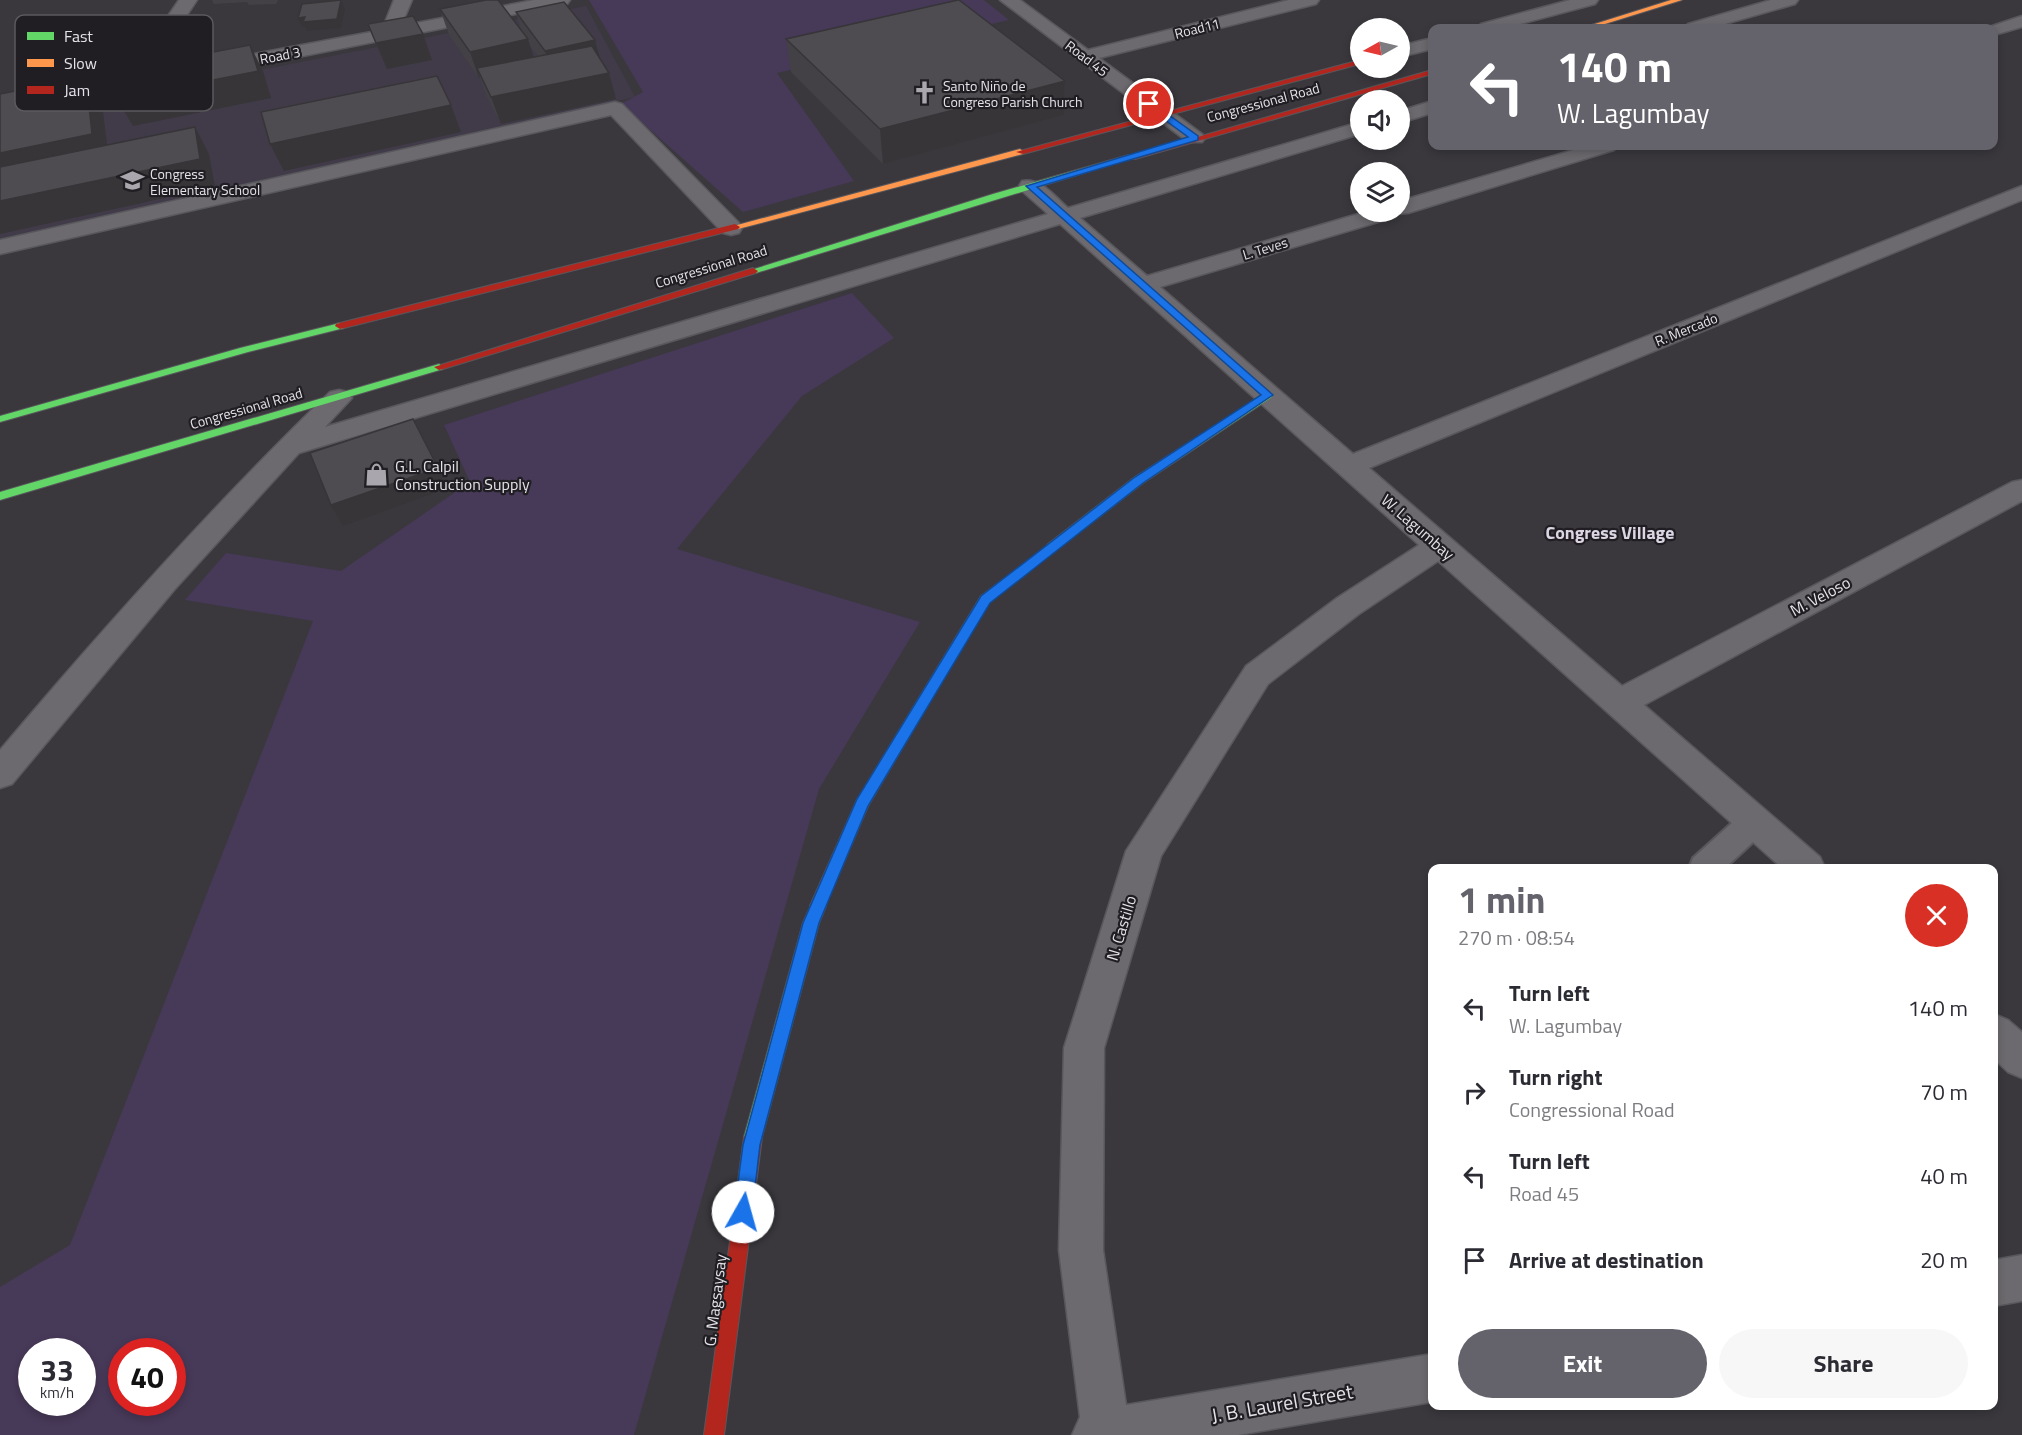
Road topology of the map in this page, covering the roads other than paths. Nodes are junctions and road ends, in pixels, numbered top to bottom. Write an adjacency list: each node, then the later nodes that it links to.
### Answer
1 (188, 0): 9 (street)
2 (403, 0): 15 (street)
3 (561, 0): 15 (street, Road 3)
4 (1009, 0): 18 (street, Road 45)
5 (1310, 0): 18 (street, Road11)
6 (1589, 0): 11 (street)
7 (1678, 0): 12 (street)
8 (1789, 0): 13 (street)
9 (178, 15)
10 (2022, 21): 14 (street)
11 (1502, 24)
12 (1599, 24)
13 (1708, 24)
14 (1998, 29)
15 (389, 33): 20 (street, Road 3)
16 (1428, 44): 17 (street)
17 (1410, 49)
18 (1084, 56): 25 (street, Road 45)
19 (1350, 65): 25 (street)
20 (213, 67)
21 (1428, 73): 28 (street, Congressional Road)
22 (15, 107): 24 (street, Road 3)
23 (1428, 108): 26 (street)
24 (0, 110)
25 (1163, 114): 28 (street, Road 45); 35 (street)
26 (1410, 114)
27 (1350, 131): 33 (street)
28 (1195, 138): 30 (street, Congressional Road)
29 (1594, 150): 32 (street)
30 (1030, 186): 33 (street, W. Lagumbay); 39 (street, Congressional Road)
31 (2022, 192): 42 (street, R. Mercado)
32 (1410, 205)
33 (1065, 216): 37 (street, W. Lagumbay); 41 (street)
34 (1354, 222): 37 (street, L. Teves)
35 (731, 228): 36 (street); 40 (street)
36 (0, 246)
37 (1143, 285): 38 (street, W. Lagumbay)
38 (1268, 395): 42 (street, W. Lagumbay); 57 (street, G. Magsaysay)
39 (339, 398): 41 (street); 44 (street, Congressional Road)
40 (0, 419)
41 (288, 447): 47 (street)
42 (1349, 466): 45 (street, W. Lagumbay)
43 (2022, 489): 46 (street, M. Veloso)
44 (0, 496)
45 (1439, 546): 46 (street, W. Lagumbay); 56 (street, N. Castillo)
46 (1619, 703): 48 (street, W. Lagumbay)
47 (0, 774)
48 (1754, 822): 49 (lane); 50 (street, W. Lagumbay)
49 (1708, 864)
50 (1802, 864)
51 (1998, 1037): 52 (street)
52 (2022, 1058)
53 (2022, 1278): 54 (street)
54 (1998, 1282)
55 (1428, 1379): 56 (street, J. B. Laurel Street)
56 (1101, 1434)
57 (714, 1435)

